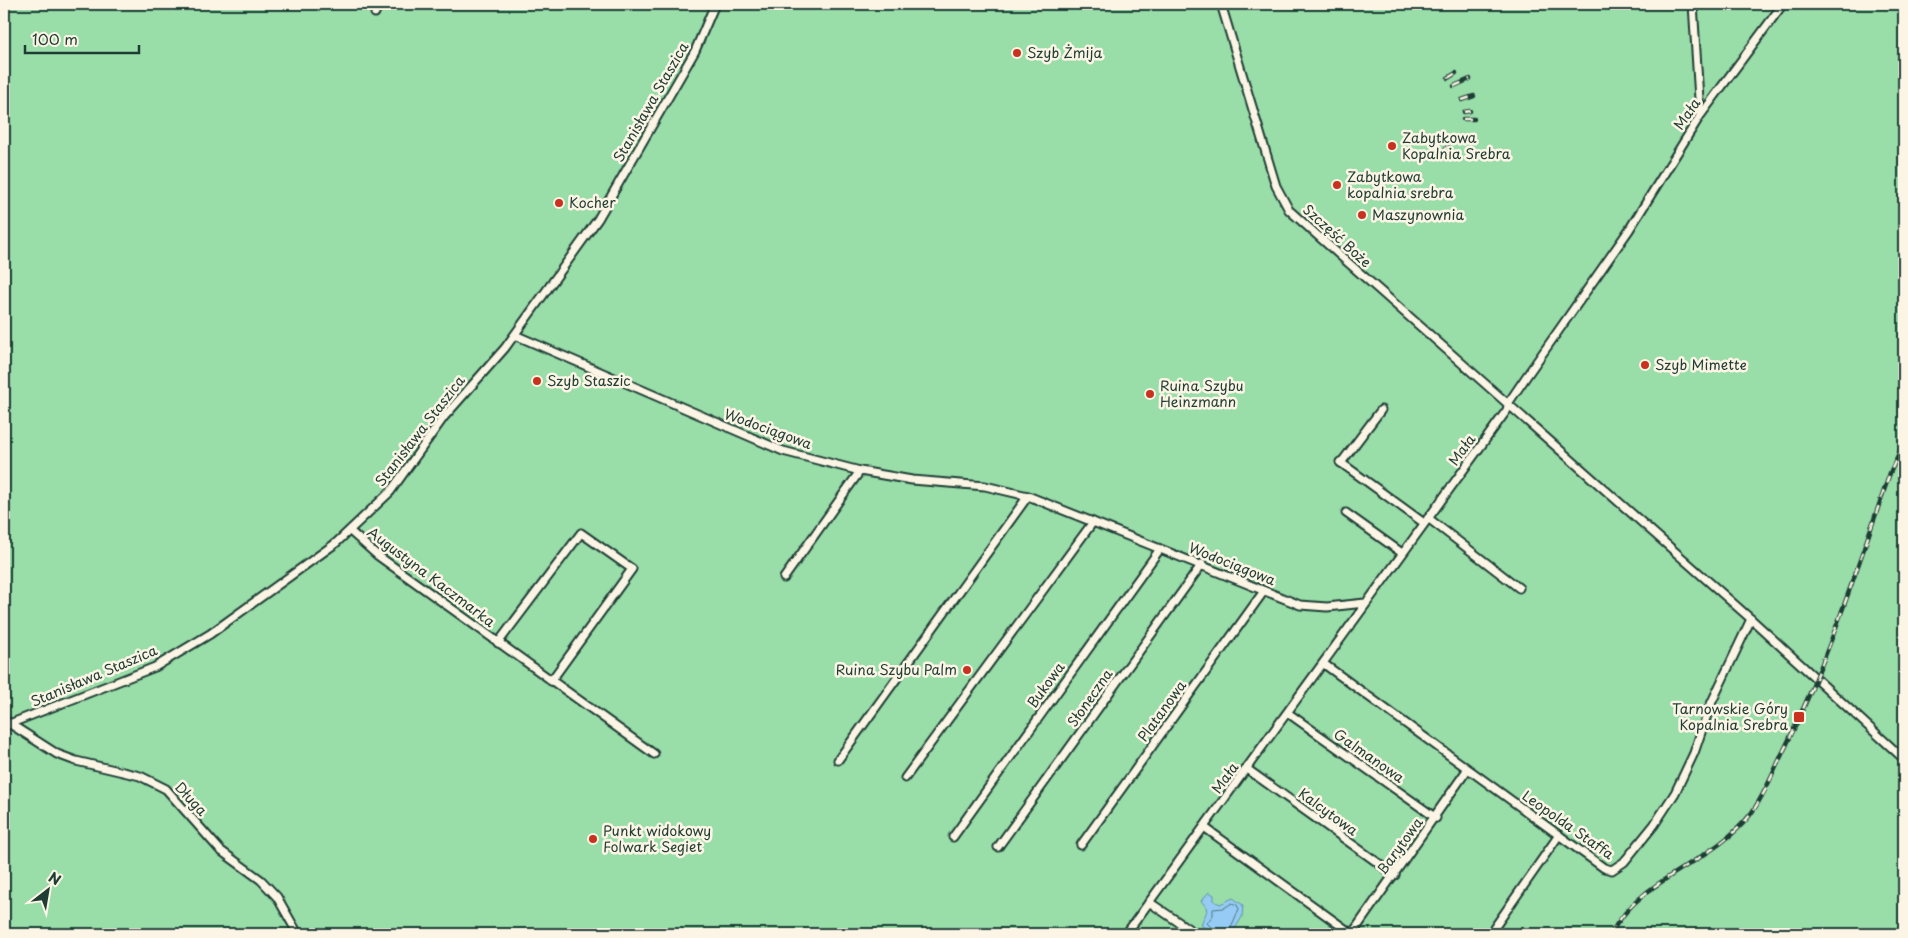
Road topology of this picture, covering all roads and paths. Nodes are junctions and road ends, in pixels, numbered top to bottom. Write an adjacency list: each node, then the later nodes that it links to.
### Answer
1 (378, 4): 6 (street)
2 (715, 4): 8 (street, Stanisława Staszica)
3 (1221, 4): 9 (street, Szczęść Boże)
4 (1693, 4): 7 (street)
5 (1783, 4): 7 (street, Mała)
6 (374, 13)
7 (1700, 116): 9 (street, Mała)
8 (514, 335): 11 (street, Wodociągowa); 16 (street, Stanisława Staszica)
9 (1508, 405): 14 (street, Mała); 24 (street)
10 (1381, 410): 14 (street)
11 (860, 471): 12 (street, Wodociągowa); 20 (street)
12 (1028, 496): 15 (street, Wodociągowa); 32 (street)
13 (1346, 512): 18 (street)
14 (1426, 520): 18 (street, Mała); 21 (street)
15 (1093, 522): 17 (street, Wodociągowa); 35 (street)
16 (350, 531): 25 (street, Augustyna Kaczmarka); 29 (street, Stanisława Staszica)
17 (1160, 549): 19 (street, Wodociągowa); 39 (street, Bukowa)
18 (1402, 553): 23 (street, Mała)
19 (1202, 564): 22 (street, Wodociągowa); 41 (street, Słoneczna)
20 (784, 578)
21 (1519, 588)
22 (1264, 591): 23 (street, Wodociągowa); 40 (street, Platanowa)
23 (1365, 603): 26 (street, Mała)
24 (1751, 619): 31 (street); 38 (street, Leopolda Staffa)
25 (498, 643): 27 (street, Augustyna Kaczmarka); 27 (street, Augustyna Kaczmarka)
26 (1324, 664): 28 (street, Mała); 34 (street, Leopolda Staffa)
27 (551, 681): 30 (street, Augustyna Kaczmarka)
28 (1288, 714): 33 (street, Mała); 36 (street, Galmanowa)
29 (6, 723): 44 (street, Długa)
30 (654, 754)
31 (1904, 759)
32 (838, 760)
33 (1247, 769): 37 (street, Mała); 42 (street, Kalcytowa)
34 (1467, 770): 36 (street, Barytowa); 38 (street, Leopolda Staffa)
35 (905, 778)
36 (1436, 818): 42 (street, Barytowa)
37 (1204, 827): 43 (street, Mała); 47 (street)
38 (1560, 835): 48 (street)
39 (953, 837)
40 (1081, 845)
41 (998, 847)
42 (1395, 875): 47 (street, Barytowa)
43 (1149, 902): 45 (street, Mała); 46 (street)
44 (298, 934)
45 (1126, 934)
46 (1196, 934)
47 (1352, 934)
48 (1490, 934)

